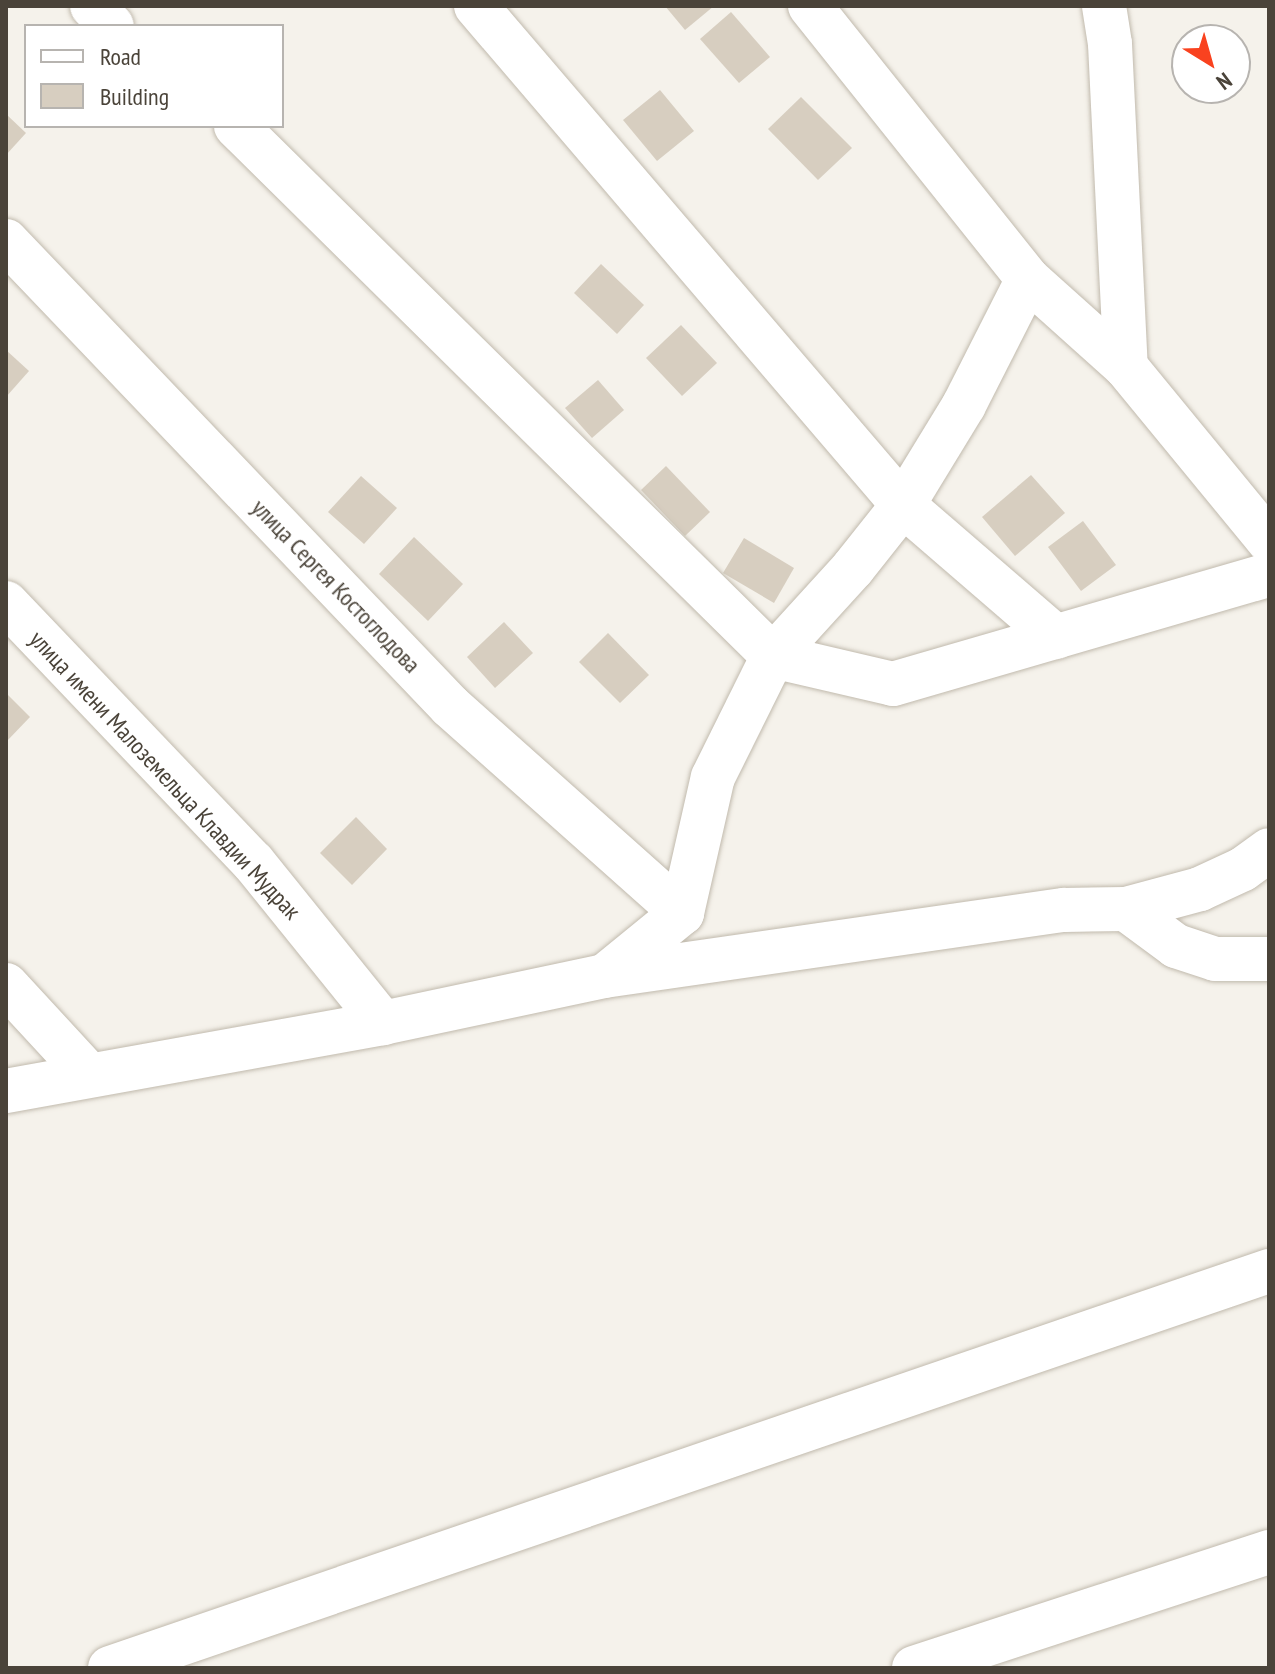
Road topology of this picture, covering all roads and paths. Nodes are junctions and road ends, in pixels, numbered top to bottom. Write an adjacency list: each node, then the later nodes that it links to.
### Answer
1 (92, 6): 5 (street)
2 (476, 6): 10 (street)
3 (810, 6): 8 (street)
4 (1104, 6): 9 (street)
5 (110, 24)
6 (238, 128): 15 (street)
7 (6, 241): 18 (street, улица Сергея Костоглодова)
8 (1028, 279): 9 (street); 10 (street)
9 (1126, 367): 11 (street)
10 (903, 505): 14 (street); 15 (street)
11 (1269, 541)
12 (1269, 575): 14 (street)
13 (6, 603): 22 (street, улица имени Малоземельца Клавдии Мудрак)
14 (1056, 637): 15 (street)
15 (773, 656): 18 (street)
16 (1269, 850): 17 (street)
17 (1126, 909): 19 (street); 20 (street)
18 (682, 913): 20 (street)
19 (1269, 959)
20 (604, 976): 22 (street)
21 (6, 985): 23 (street)
22 (383, 1023): 23 (street)
23 (89, 1075): 24 (street)
24 (6, 1091)
25 (1269, 1271): 27 (street)
26 (1269, 1552): 28 (street)
27 (110, 1668)
28 (914, 1668)

